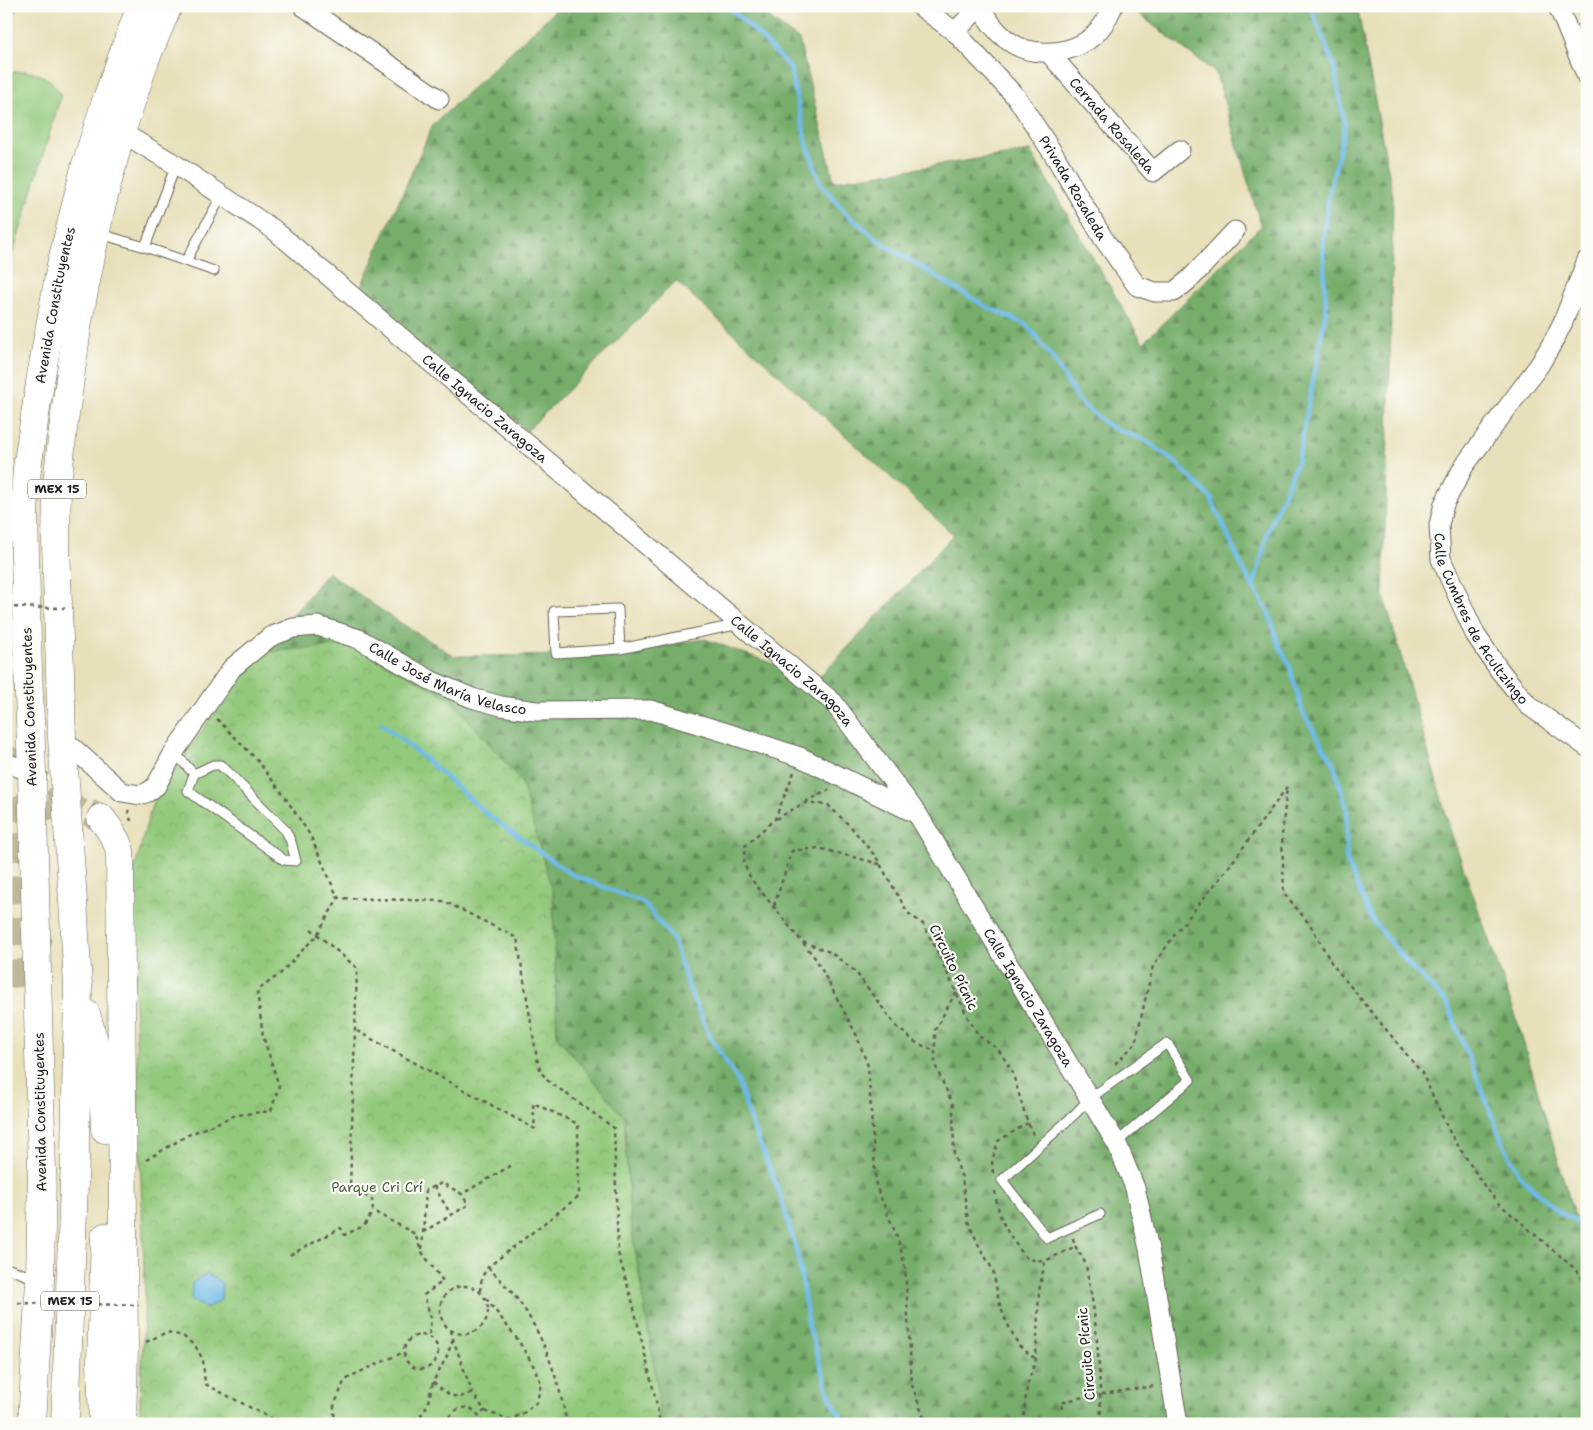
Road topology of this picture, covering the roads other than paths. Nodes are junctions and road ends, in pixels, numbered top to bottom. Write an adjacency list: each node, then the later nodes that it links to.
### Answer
1 (141, 6): 28 (highway, Avenida Constituyentes / MEX 15)
2 (168, 6): 12 (highway, Avenida Constituyentes / MEX 15)
3 (303, 6): 11 (street)
4 (920, 6): 8 (street, Privada Rosaleda)
5 (980, 6): 8 (street); 9 (street)
6 (1113, 6): 9 (street)
7 (1558, 6): 10 (street)
8 (955, 32): 16 (street, Privada Rosaleda)
9 (1049, 53): 13 (street, Cerrada Rosaleda)
10 (1587, 77)
11 (439, 99)
12 (121, 132): 14 (street, Calle Ignacio Zaragoza); 17 (highway, Avenida Constituyentes / MEX 15)
13 (1180, 150)
14 (176, 165): 15 (street, Calle Ignacio Zaragoza); 18 (lane)
15 (222, 195): 20 (lane); 22 (street, Calle Ignacio Zaragoza)
16 (1235, 231)
17 (96, 233): 18 (lane); 24 (highway, Avenida Constituyentes / MEX 15)
18 (145, 247): 20 (lane)
19 (1587, 260): 25 (street, Calle Cumbres de Acultzingo)
20 (186, 261): 21 (lane)
21 (214, 271)
22 (740, 624): 23 (lane); 30 (street, Calle Ignacio Zaragoza)
23 (620, 649): 23 (lane)
24 (62, 738): 26 (street, Calle José María Velasco); 32 (highway, Avenida Constituyentes / MEX 15)
25 (1587, 747)
26 (174, 752): 29 (lane); 30 (street, Calle José María Velasco)
27 (6, 763): 28 (street)
28 (32, 772): 36 (highway, Avenida Constituyentes / MEX 15)
29 (194, 774): 29 (lane)
30 (918, 815): 34 (street, Calle Ignacio Zaragoza)
31 (101, 818): 43 (highway)
32 (78, 986): 41 (highway, Avenida Constituyentes / MEX 15); 42 (highway)
33 (22, 987): 36 (highway)
34 (1089, 1099): 35 (street, Calle Ignacio Zaragoza); 35 (lane); 37 (lane)
35 (1116, 1144): 44 (street, Calle Ignacio Zaragoza)
36 (41, 1197): 39 (highway, Avenida Constituyentes / MEX 15)
37 (1100, 1214)
38 (6, 1268): 39 (lane)
39 (40, 1280): 40 (highway, Avenida Constituyentes / MEX 15)
40 (32, 1424)
41 (65, 1424)
42 (103, 1424)
43 (122, 1424)
44 (1178, 1424)

